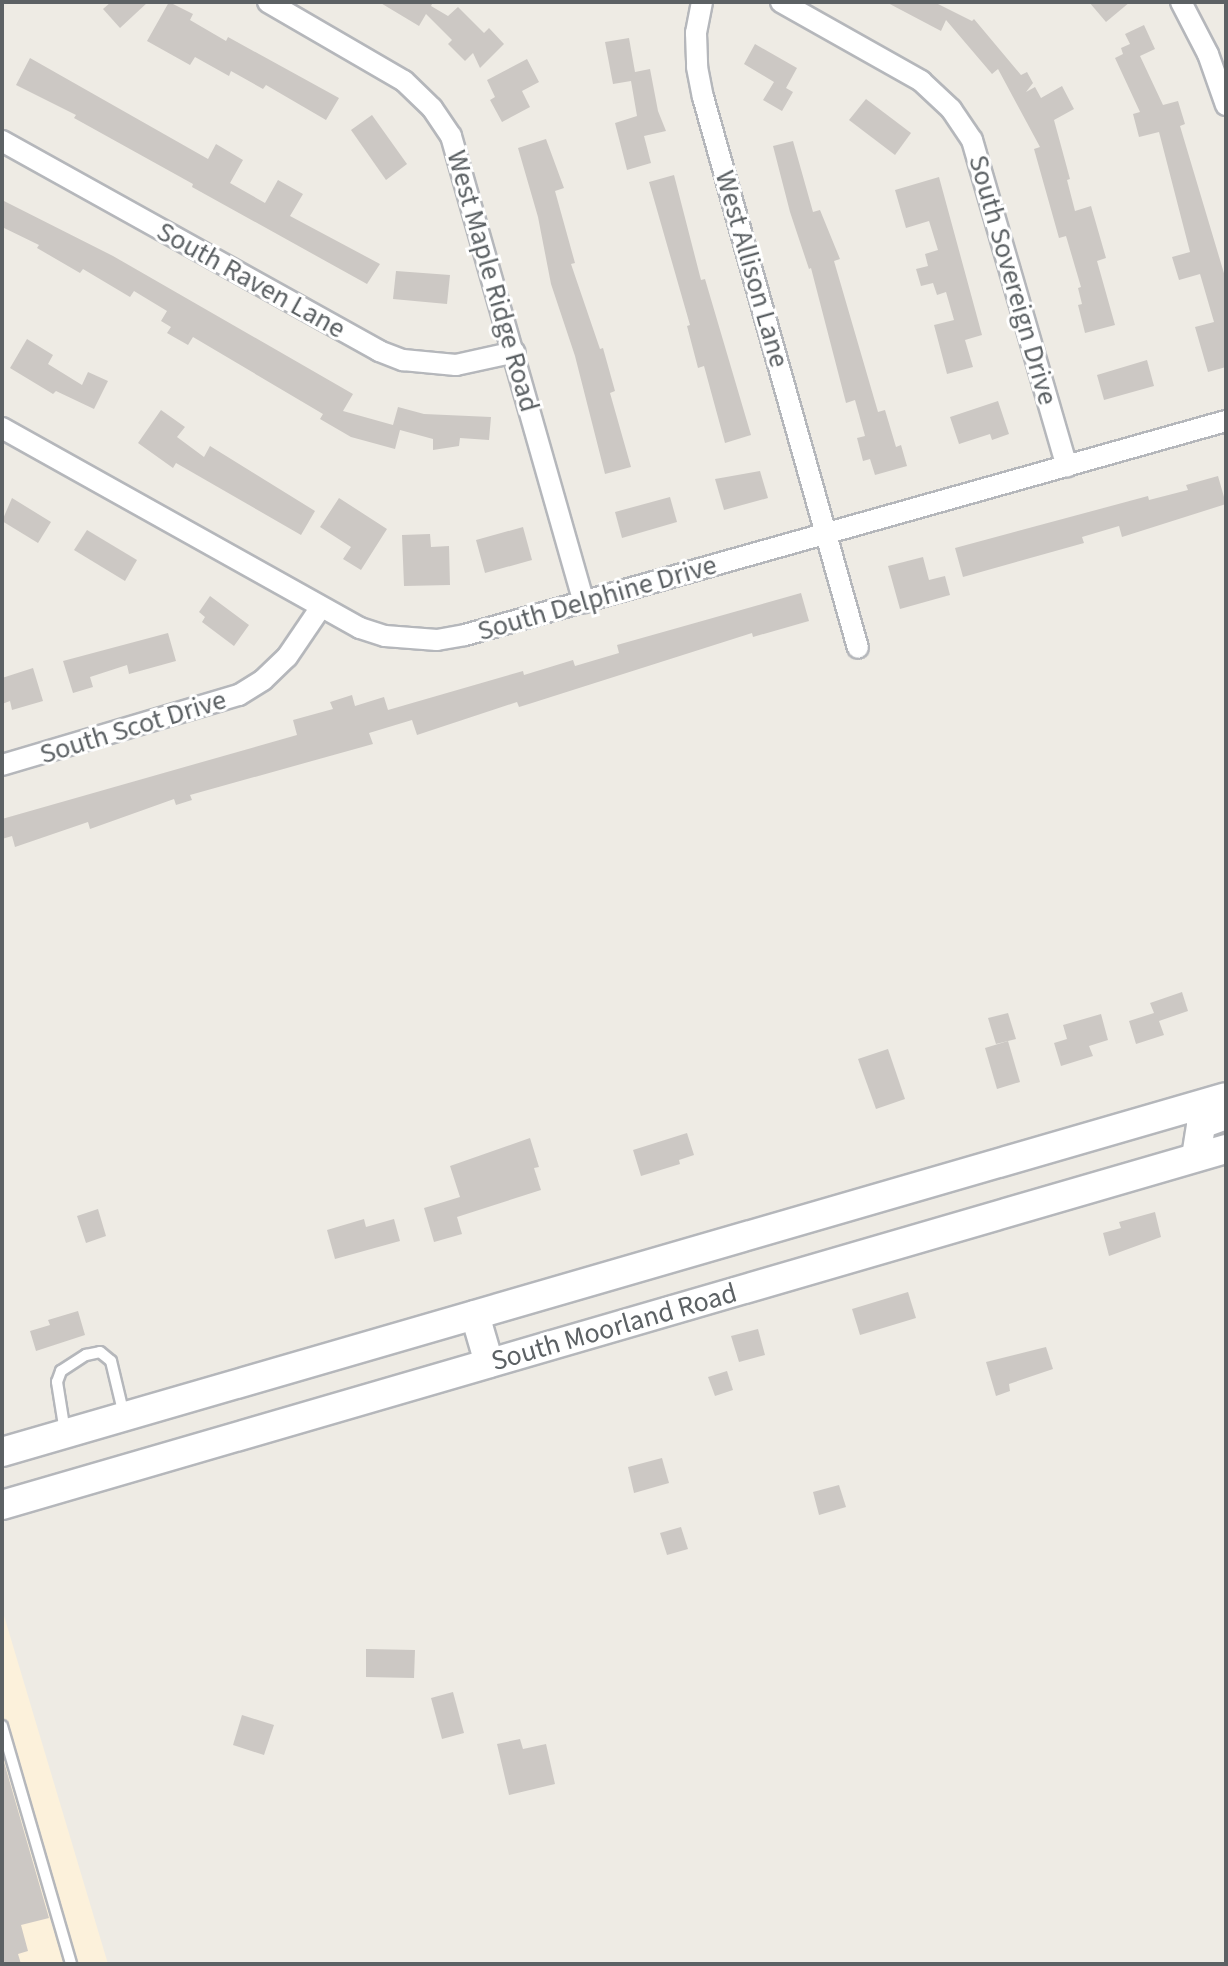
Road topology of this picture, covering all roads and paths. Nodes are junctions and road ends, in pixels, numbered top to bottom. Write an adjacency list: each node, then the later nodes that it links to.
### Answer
1 (268, 2): 7 (street, West Maple Ridge Road)
2 (702, 2): 11 (street, West Allison Lane)
3 (781, 2): 10 (street, South Sovereign Drive)
4 (1181, 2): 5 (street)
5 (1226, 105)
6 (2, 141): 7 (street, South Raven Lane)
7 (515, 352): 12 (street, West Maple Ridge Road)
8 (1226, 421): 10 (street, South Delphine Drive)
9 (2, 428): 13 (street, South Delphine Drive)
10 (1067, 466): 11 (street, South Delphine Drive)
11 (826, 534): 12 (street, South Delphine Drive); 14 (street, West Allison Lane)
12 (584, 602): 13 (street, South Delphine Drive)
13 (321, 607): 15 (street, South Scot Drive)
14 (858, 648)
15 (2, 765)
16 (1226, 1097): 20 (main road, South Moorland Road)
17 (1226, 1115): 19 (main road)
18 (1226, 1149): 19 (main road, South Moorland Road)
19 (1196, 1157): 21 (main road, South Moorland Road)
20 (475, 1315): 21 (main road); 22 (main road, South Moorland Road)
21 (489, 1363): 25 (main road, South Moorland Road)
22 (124, 1417): 23 (main road, South Moorland Road); 23 (lane)
23 (66, 1434): 24 (main road, South Moorland Road)
24 (2, 1452)
25 (2, 1505)
26 (2, 1726): 27 (lane)
27 (71, 1964)

